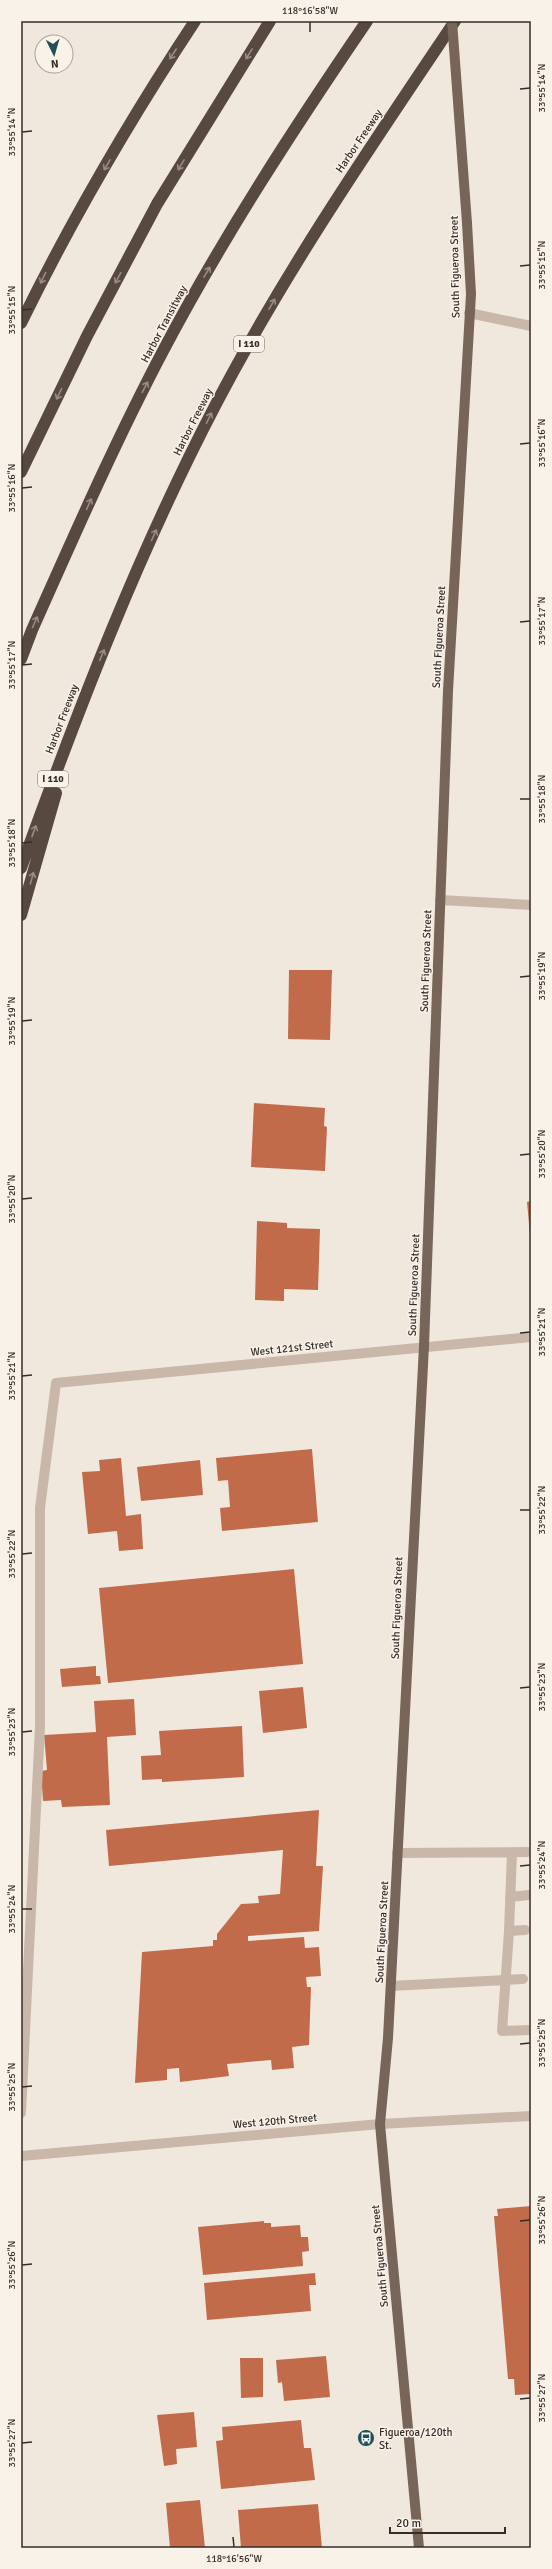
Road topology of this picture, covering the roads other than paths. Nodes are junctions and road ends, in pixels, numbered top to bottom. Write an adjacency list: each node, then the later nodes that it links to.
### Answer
1 (195, 21): 6 (highway, one-way to 6)
2 (270, 21): 8 (highway, one-way to 8)
3 (367, 21): 9 (highway, Harbor Transitway, one-way to 3)
4 (453, 21): 5 (main road, South Figueroa Street, bridge); 10 (highway, Harbor Freeway / I 110, one-way to 4)
5 (470, 313): 7 (street); 12 (main road, South Figueroa Street)
6 (21, 323)
7 (531, 326)
8 (21, 472)
9 (21, 659)
10 (86, 690): 11 (highway, Harbor Freeway / I 110, one-way to 10); 14 (highway, one-way to 10)
11 (21, 868)
12 (440, 900): 13 (street); 16 (main road, South Figueroa Street)
13 (531, 905)
14 (21, 915)
15 (531, 1337): 16 (street, West 121st Street)
16 (424, 1346): 18 (main road, South Figueroa Street); 28 (street, West 121st Street)
17 (527, 1852): 19 (street)
18 (397, 1853): 19 (street); 26 (main road, South Figueroa Street)
19 (512, 1853): 21 (street)
20 (529, 1895): 21 (street)
21 (510, 1897): 23 (street)
22 (525, 1930): 23 (street)
23 (509, 1931): 25 (street)
24 (523, 1979): 25 (street)
25 (504, 1980): 26 (street); 27 (street)
26 (391, 1986): 30 (main road, South Figueroa Street)
27 (531, 2030)
28 (21, 2113)
29 (531, 2116): 30 (street, West 120th Street)
30 (380, 2124): 31 (street, West 120th Street); 32 (main road, South Figueroa Street)
31 (21, 2156)
32 (419, 2548)

